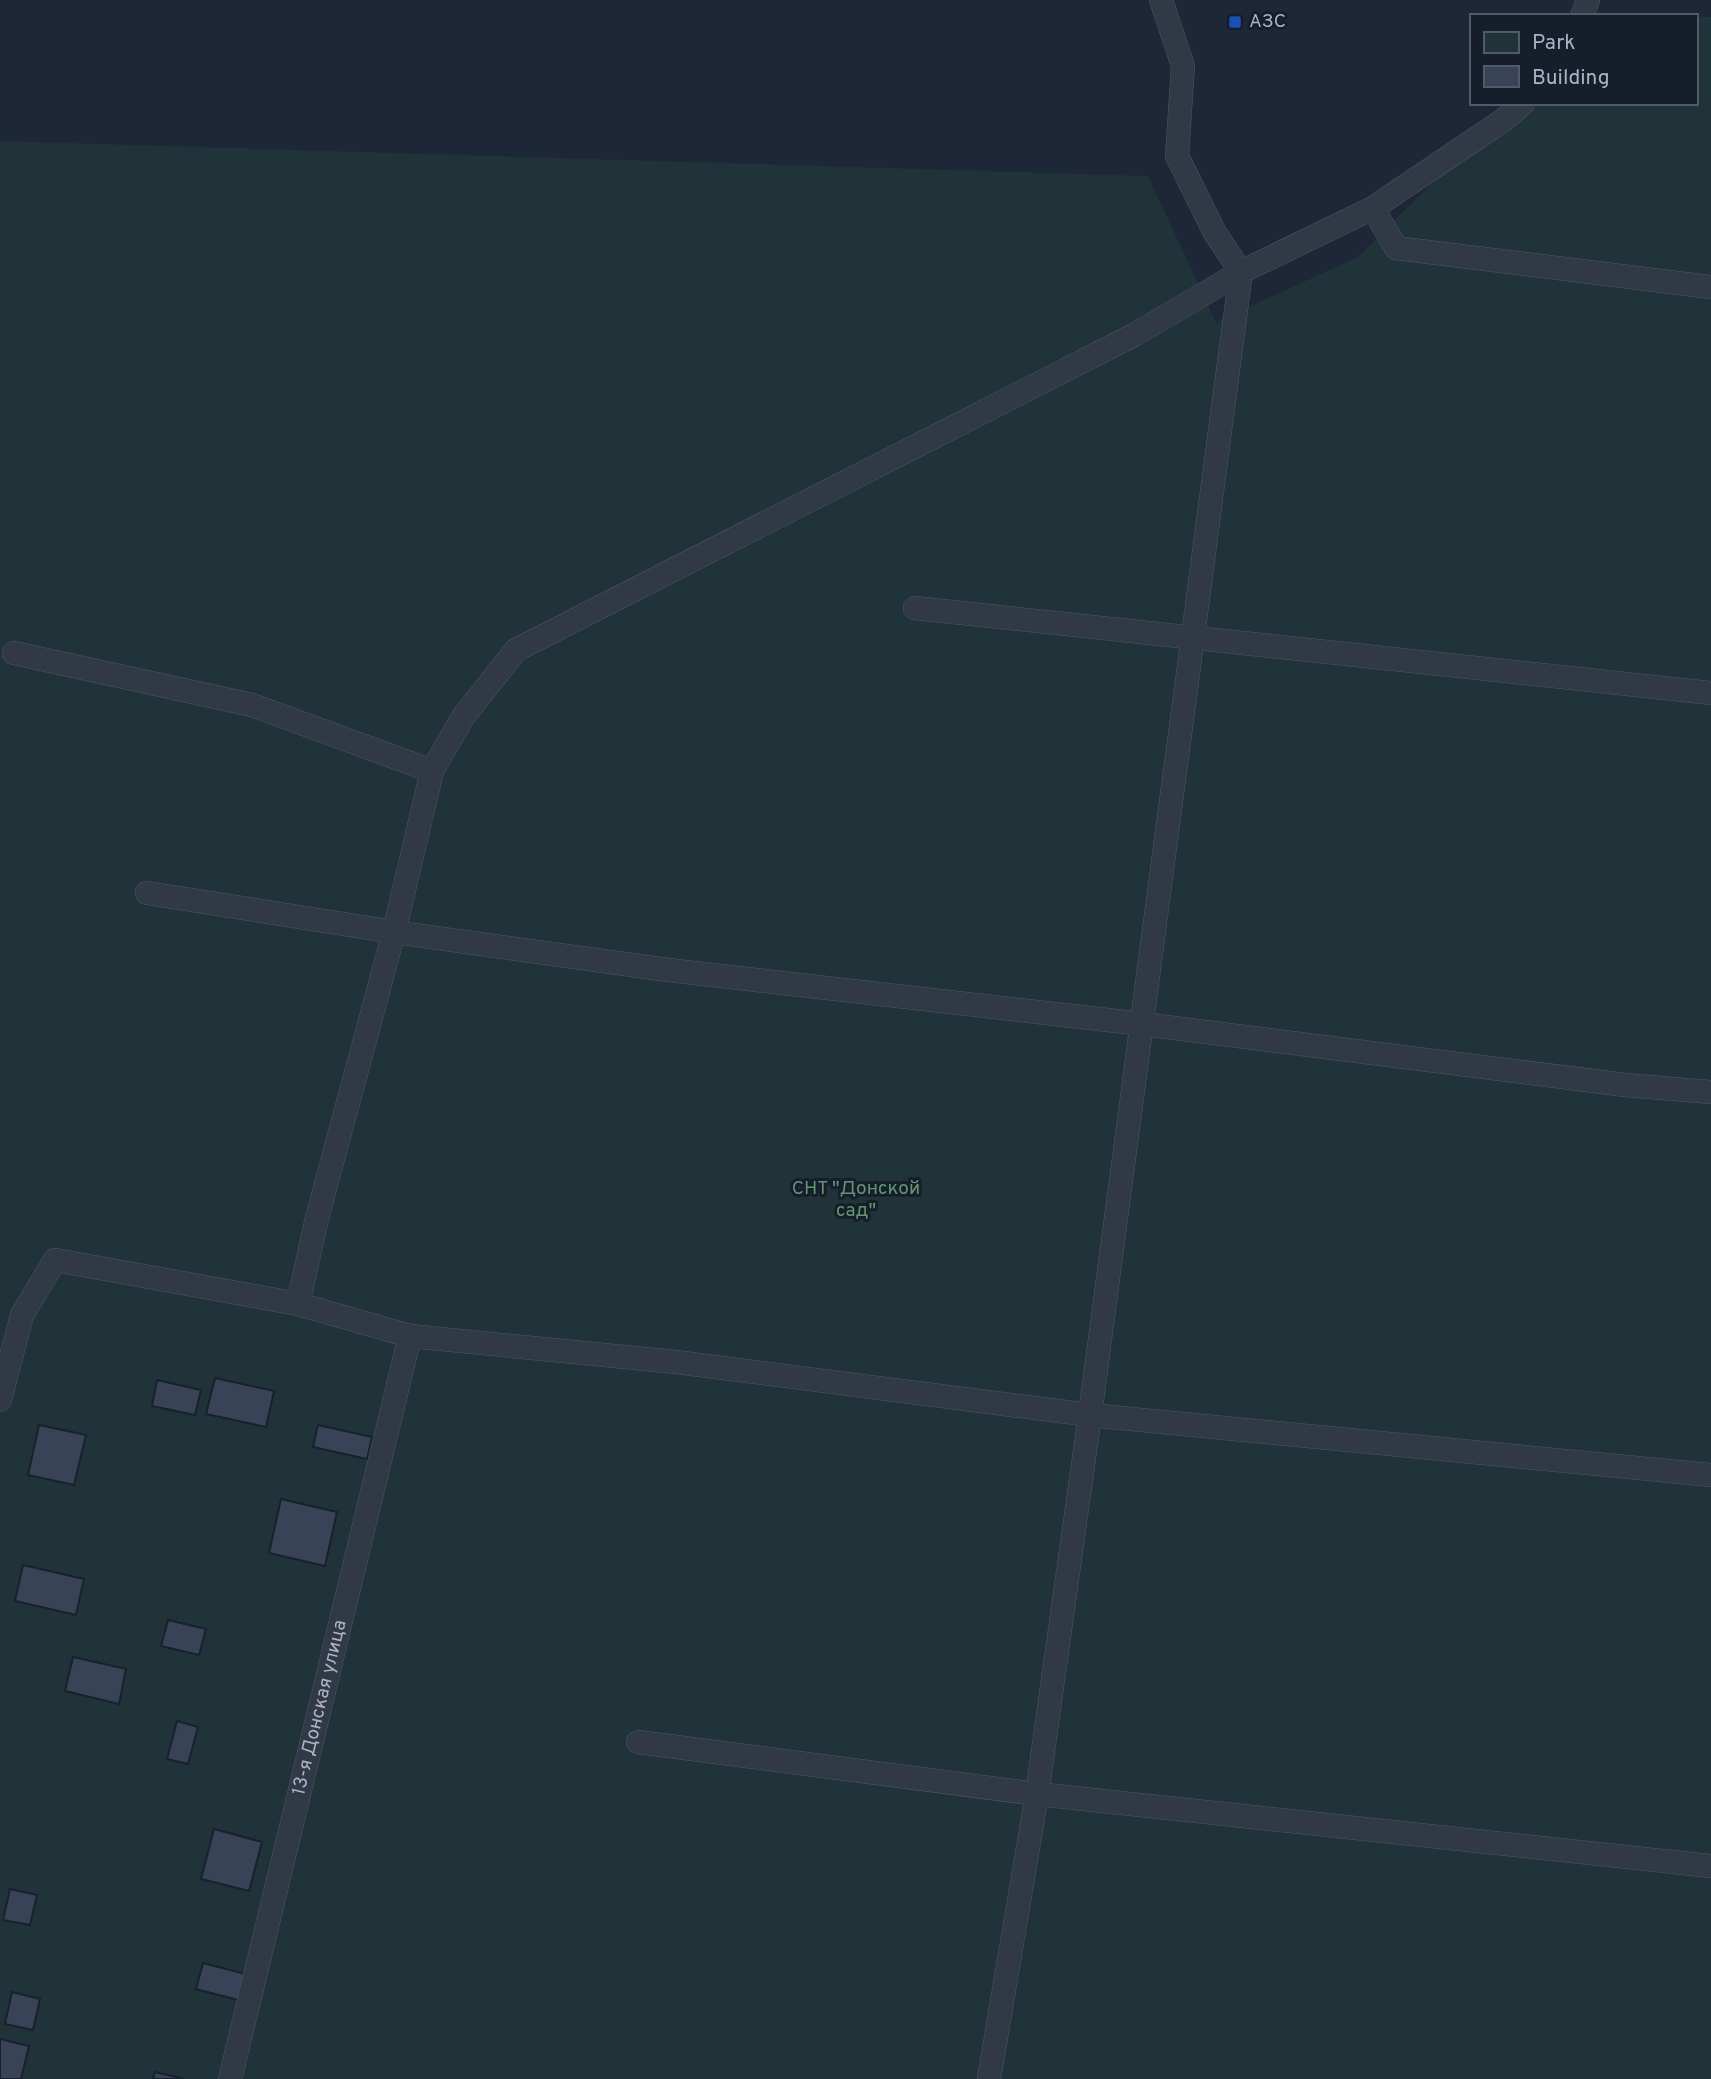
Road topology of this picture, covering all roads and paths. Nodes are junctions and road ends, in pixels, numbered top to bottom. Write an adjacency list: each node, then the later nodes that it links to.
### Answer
1 (1161, 0): 4 (lane)
2 (1521, 105): 3 (lane)
3 (1373, 208): 4 (lane); 5 (lane)
4 (1241, 272): 7 (lane); 10 (lane)
5 (1711, 287)
6 (915, 608): 7 (lane)
7 (1193, 637): 9 (lane); 13 (lane)
8 (14, 653): 10 (lane)
9 (1711, 693)
10 (432, 771): 12 (lane)
11 (147, 892): 12 (lane)
12 (394, 933): 13 (lane); 15 (lane)
13 (1143, 1024): 14 (lane); 18 (lane)
14 (1711, 1092)
15 (298, 1304): 16 (lane); 17 (lane)
16 (410, 1336): 18 (lane); 23 (lane, 13-я Донская улица)
17 (0, 1400)
18 (1090, 1415): 19 (lane); 21 (lane)
19 (1711, 1475)
20 (638, 1741): 21 (lane)
21 (1037, 1794): 22 (lane); 24 (lane)
22 (1711, 1866)
23 (230, 2079)
24 (989, 2079)

